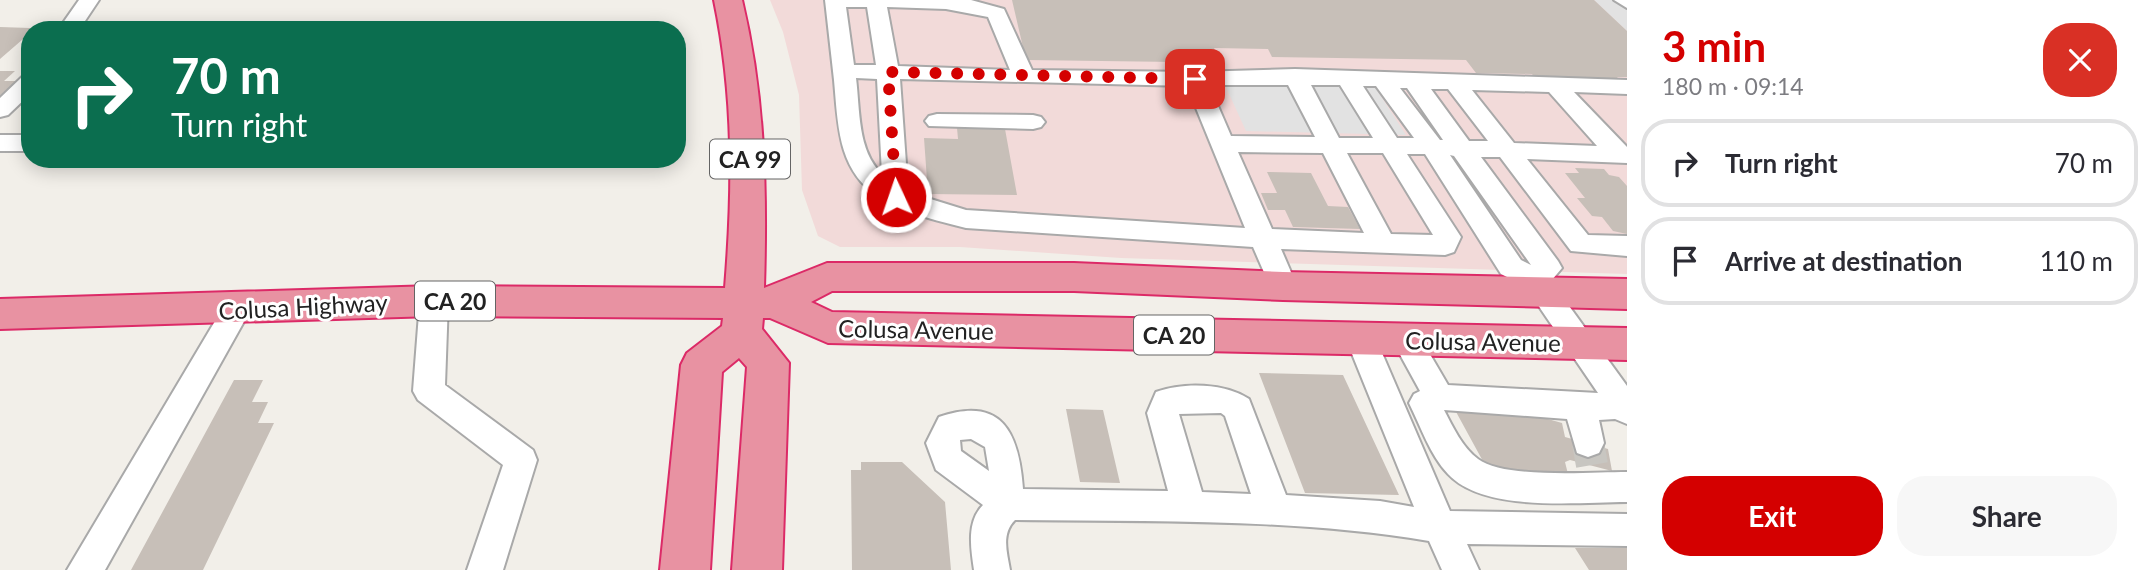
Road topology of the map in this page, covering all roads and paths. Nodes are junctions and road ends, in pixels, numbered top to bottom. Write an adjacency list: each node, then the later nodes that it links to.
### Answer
1 (89, 0): 7 (street)
2 (728, 0): 39 (highway, CA 99)
3 (835, 1): 6 (street); 8 (street)
4 (919, 1): 5 (street); 6 (street)
5 (960, 1): 10 (street)
6 (876, 2): 9 (street)
7 (74, 21)
8 (844, 71): 9 (street); 30 (street)
9 (888, 72): 10 (street); 30 (street)
10 (1023, 75): 13 (street)
11 (1296, 76): 12 (street); 13 (street); 24 (street)
12 (1347, 78): 14 (street); 25 (street)
13 (1195, 79): 23 (street)
14 (1383, 80): 15 (street); 26 (street)
15 (1414, 82): 16 (street); 27 (street)
16 (1455, 83): 17 (street); 28 (street)
17 (1556, 86): 18 (street); 29 (street)
18 (1627, 87)
19 (21, 90): 20 (street)
20 (0, 110)
21 (937, 121): 22 (street)
22 (1033, 122)
23 (1224, 144): 24 (street); 31 (street)
24 (1334, 145): 25 (street); 32 (street)
25 (1391, 146): 26 (street); 32 (street)
26 (1432, 146): 27 (street); 34 (street)
27 (1464, 148): 28 (street); 34 (street)
28 (1507, 151): 29 (street); 33 (street)
29 (1623, 155)
30 (896, 197): 31 (street)
31 (1263, 237): 32 (street); 35 (street)
32 (1382, 243)
33 (1627, 246)
34 (1540, 285): 35 (highway, Colusa Avenue / CA 20); 36 (highway, Colusa Avenue / CA 20); 43 (street)
35 (1283, 286): 39 (highway, Colusa Avenue / CA 20)
36 (1627, 294)
37 (434, 301): 38 (highway, Colusa Highway / CA 20); 39 (highway, Colusa Highway / CA 20); 54 (street)
38 (237, 309): 40 (highway, Colusa Highway / CA 20); 53 (street)
39 (754, 313): 41 (highway, Colusa Avenue / CA 20); 55 (highway); 56 (highway)
40 (0, 314)
41 (1361, 339): 42 (highway, Colusa Avenue / CA 20); 51 (street)
42 (1407, 340): 43 (highway, Colusa Avenue / CA 20); 45 (street)
43 (1579, 344): 44 (highway, Colusa Avenue / CA 20); 47 (street)
44 (1627, 344)
45 (1432, 400): 46 (street); 48 (street)
46 (1581, 407): 47 (street); 48 (street)
47 (1625, 408)
48 (1601, 471)
49 (1189, 507): 50 (street); 50 (street); 57 (street)
50 (1274, 510): 51 (street)
51 (1440, 527): 52 (street); 58 (street)
52 (1627, 530)
53 (85, 570)
54 (485, 570)
55 (685, 570)
56 (757, 570)
57 (992, 570)
58 (1461, 570)

